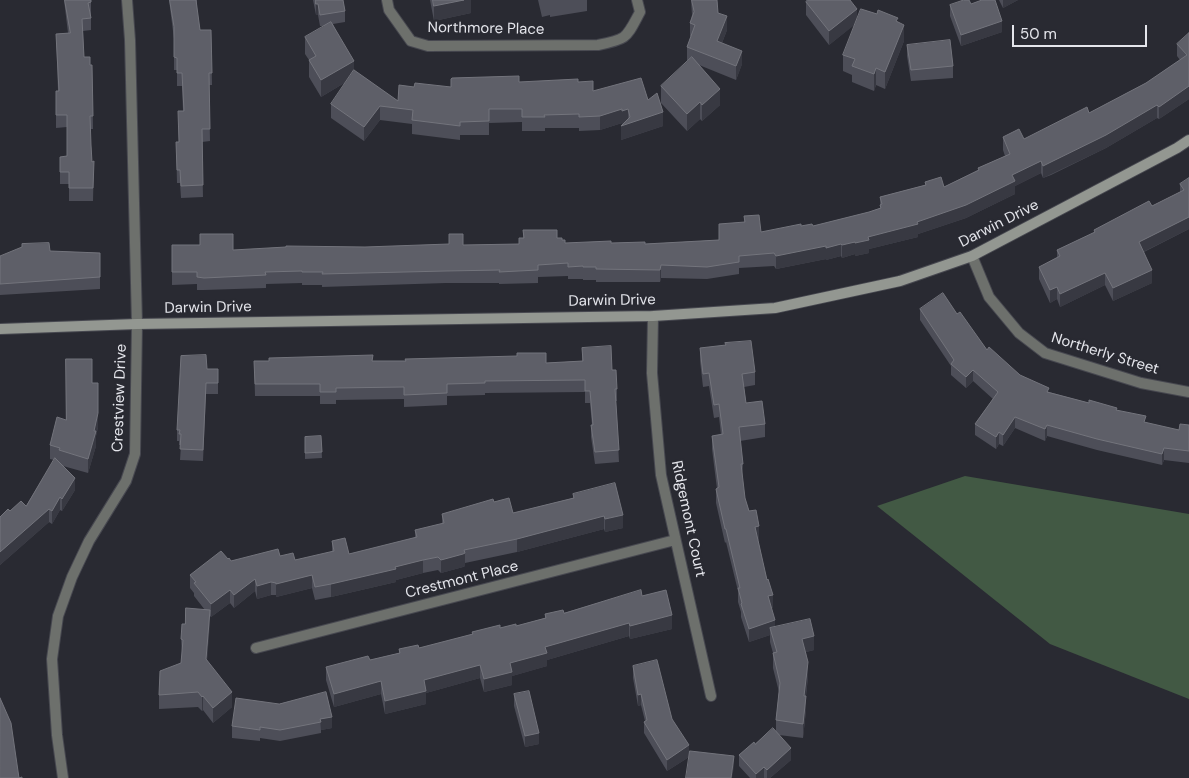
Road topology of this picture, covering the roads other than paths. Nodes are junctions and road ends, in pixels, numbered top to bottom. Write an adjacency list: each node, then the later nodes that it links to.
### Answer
1 (126, 0): 7 (street, Crestview Drive)
2 (637, 0): 3 (street, Northmore Place)
3 (388, 5)
4 (1189, 140): 5 (street, Darwin Drive)
5 (972, 256): 6 (street, Darwin Drive); 9 (street, Northerly Street)
6 (653, 316): 7 (street, Darwin Drive); 10 (street, Ridgemont Court)
7 (137, 324): 8 (street, Darwin Drive); 13 (street, Crestview Drive)
8 (0, 329)
9 (1189, 392)
10 (676, 540): 11 (street, Crestmont Place); 12 (street, Ridgemont Court)
11 (256, 648)
12 (711, 696)
13 (63, 778)

